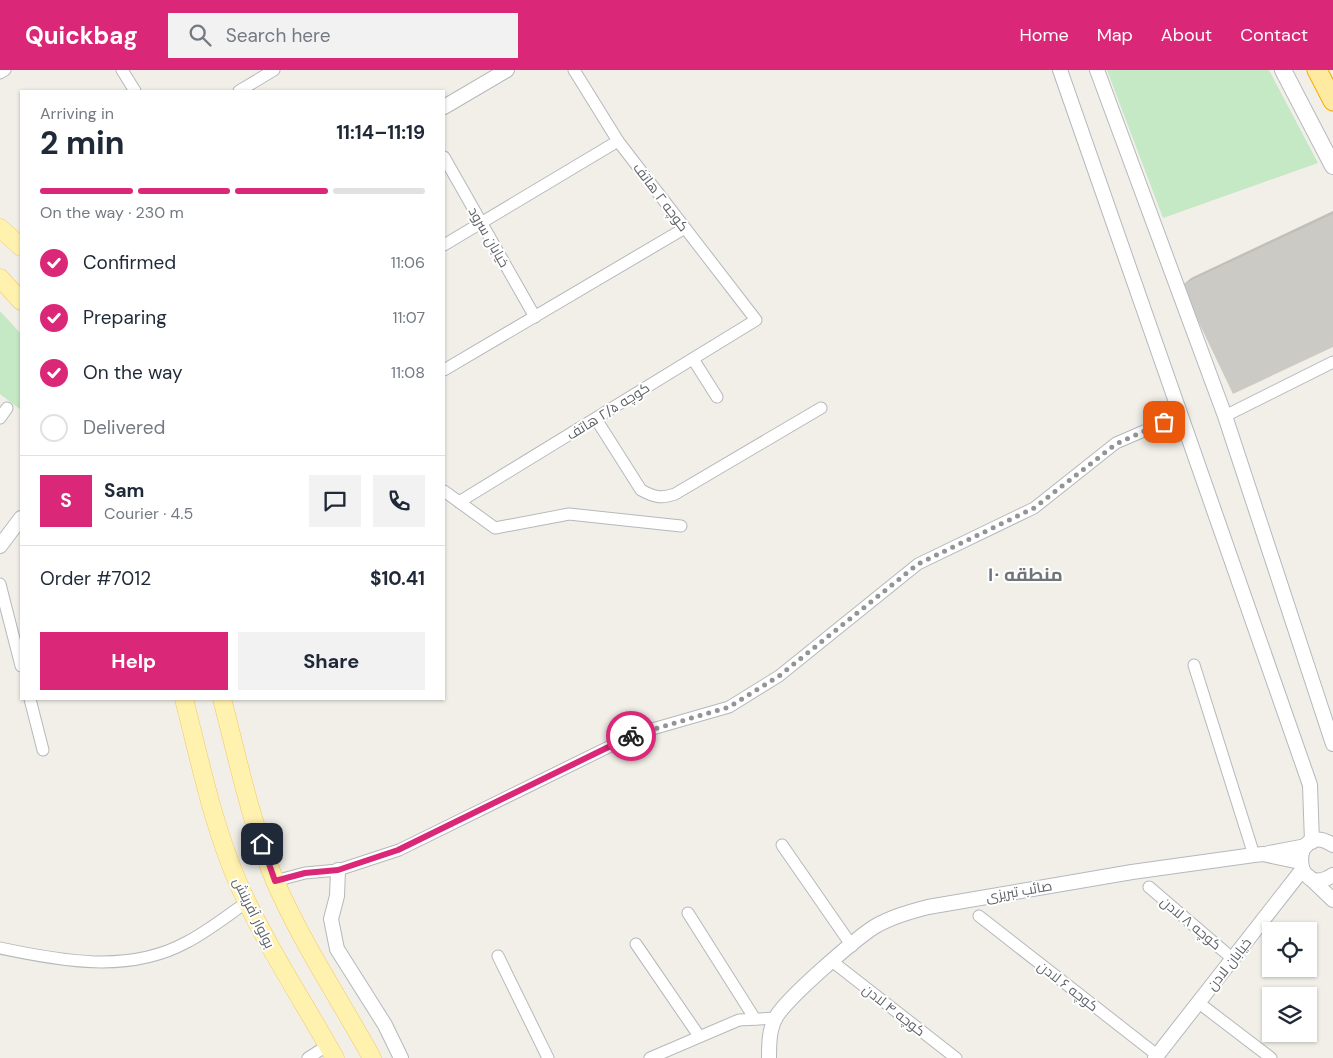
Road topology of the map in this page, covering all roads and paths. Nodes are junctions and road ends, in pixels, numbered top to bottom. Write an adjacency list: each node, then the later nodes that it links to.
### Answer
1 (5, 70): 10 (street)
2 (122, 70): 11 (street)
3 (274, 70): 12 (street)
4 (574, 70): 15 (street, کوچه ۲ هاتف)
5 (1060, 70): 33 (street)
6 (1097, 70): 34 (street)
7 (1283, 70): 17 (main road)
8 (1317, 70): 13 (highway)
9 (499, 72): 14 (street)
10 (0, 73)
11 (134, 90)
12 (240, 90)
13 (1333, 101)
14 (445, 106)
15 (618, 141): 18 (street); 20 (street, کوچه ۲ هاتف)
16 (445, 159): 18 (street, خیابان سرود)
17 (1333, 166)
18 (480, 223): 21 (street); 25 (street, خیابان سرود)
19 (0, 228): 22 (main road)
20 (685, 228): 25 (street); 26 (street, کوچه ۲ هاتف)
21 (445, 244)
22 (20, 246)
23 (0, 278): 24 (main road)
24 (20, 300)
25 (535, 317): 29 (street)
26 (756, 320): 27 (street, کوچه ۲/۵ هاتف)
27 (693, 359): 30 (street); 36 (street, کوچه ۲/۵ هاتف)
28 (1333, 362): 34 (street)
29 (445, 369)
30 (717, 397)
31 (7, 408): 35 (street)
32 (821, 408): 36 (street)
33 (1181, 415): 50 (street); 55 (street)
34 (1225, 416): 48 (street)
35 (0, 418)
36 (596, 418): 38 (street, کوچه ۲/۵ هاتف)
37 (445, 492): 38 (street)
38 (459, 502): 40 (street)
39 (20, 519): 41 (street)
40 (681, 526)
41 (0, 546)
42 (0, 584): 43 (street)
43 (20, 662)
44 (1194, 665): 53 (street)
45 (30, 700): 49 (street)
46 (184, 700): 60 (main road, بولوار آفرینش)
47 (222, 700): 57 (main road)
48 (1333, 744)
49 (43, 750)
50 (1309, 844): 52 (street); 53 (street); 54 (street, خیابان لادن)
51 (782, 845): 64 (street)
52 (1333, 845)
53 (1258, 855): 54 (street, صائب تبریزی); 64 (street, صائب تبریزی)
54 (1302, 868): 56 (street, صائب تبریزی); 59 (street); 67 (street, خیابان لادن)
55 (338, 870): 57 (street); 78 (street)
56 (1333, 875)
57 (275, 881): 77 (main road)
58 (1149, 887): 67 (street, کوچه ۸ لادن)
59 (1333, 900)
60 (248, 902): 65 (street); 73 (main road, بولوار آفرینش)
61 (688, 913): 70 (street)
62 (979, 916): 75 (street, کوچه ۶ لادن)
63 (636, 944): 72 (street)
64 (852, 946): 68 (street, صائب تبریزی)
65 (0, 948)
66 (498, 956): 79 (street)
67 (1233, 959): 69 (street, خیابان لادن)
68 (833, 962): 71 (street, صائب تبریزی); 82 (street, کوچه ۴ لادن)
69 (1199, 1003): 75 (street, خیابان لادن); 83 (street)
70 (755, 1018): 71 (street); 72 (street)
71 (776, 1018): 81 (street)
72 (700, 1036): 74 (street)
73 (332, 1051): 76 (street)
74 (664, 1054): 80 (street)
75 (1156, 1057)
76 (308, 1058)
77 (372, 1058)
78 (401, 1058)
79 (548, 1058)
80 (650, 1058)
81 (769, 1058)
82 (956, 1058)
83 (1271, 1058)

